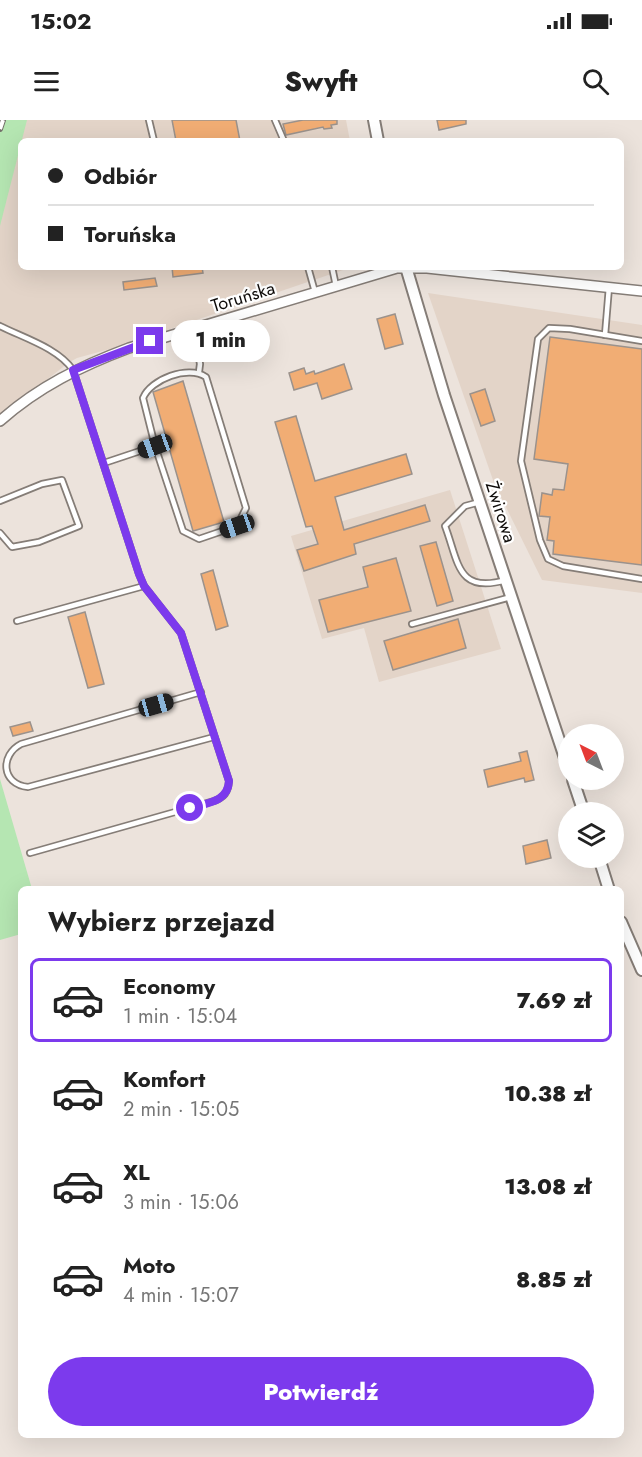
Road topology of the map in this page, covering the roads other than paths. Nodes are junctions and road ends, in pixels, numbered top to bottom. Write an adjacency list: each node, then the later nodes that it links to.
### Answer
1 (148, 120): 4 (lane)
2 (275, 120): 5 (lane)
3 (374, 120): 6 (street)
4 (153, 138)
5 (283, 138)
6 (377, 138)
7 (309, 270): 15 (lane)
8 (333, 270): 12 (lane)
9 (395, 270): 12 (street, Toruńska)
10 (407, 270): 26 (street, Żwirowa)
11 (436, 270): 13 (street)
12 (336, 286): 15 (street, Toruńska)
13 (609, 287): 14 (street); 18 (lane)
14 (642, 291)
15 (315, 292): 17 (street, Toruńska)
16 (0, 326): 20 (lane)
17 (194, 328): 20 (street, Toruńska); 21 (lane)
18 (606, 335): 19 (lane); 28 (lane)
19 (642, 341)
20 (73, 370): 22 (street, Toruńska); 24 (lane)
21 (199, 372): 23 (lane); 23 (lane)
22 (0, 421)
23 (155, 446): 24 (lane)
24 (104, 463): 30 (lane)
25 (0, 501): 27 (lane)
26 (480, 502): 29 (street, Żwirowa); 29 (lane)
27 (0, 533)
28 (642, 579)
29 (506, 580): 31 (street, Żwirowa)
30 (144, 586): 32 (lane); 34 (lane)
31 (511, 597): 33 (lane); 36 (street, Żwirowa)
32 (17, 621)
33 (412, 624)
34 (201, 693): 35 (lane); 35 (lane)
35 (214, 737): 37 (lane)
36 (558, 737)
37 (30, 853)
38 (602, 868): 39 (street)
39 (608, 886)
40 (624, 929): 41 (street)
41 (642, 970)

